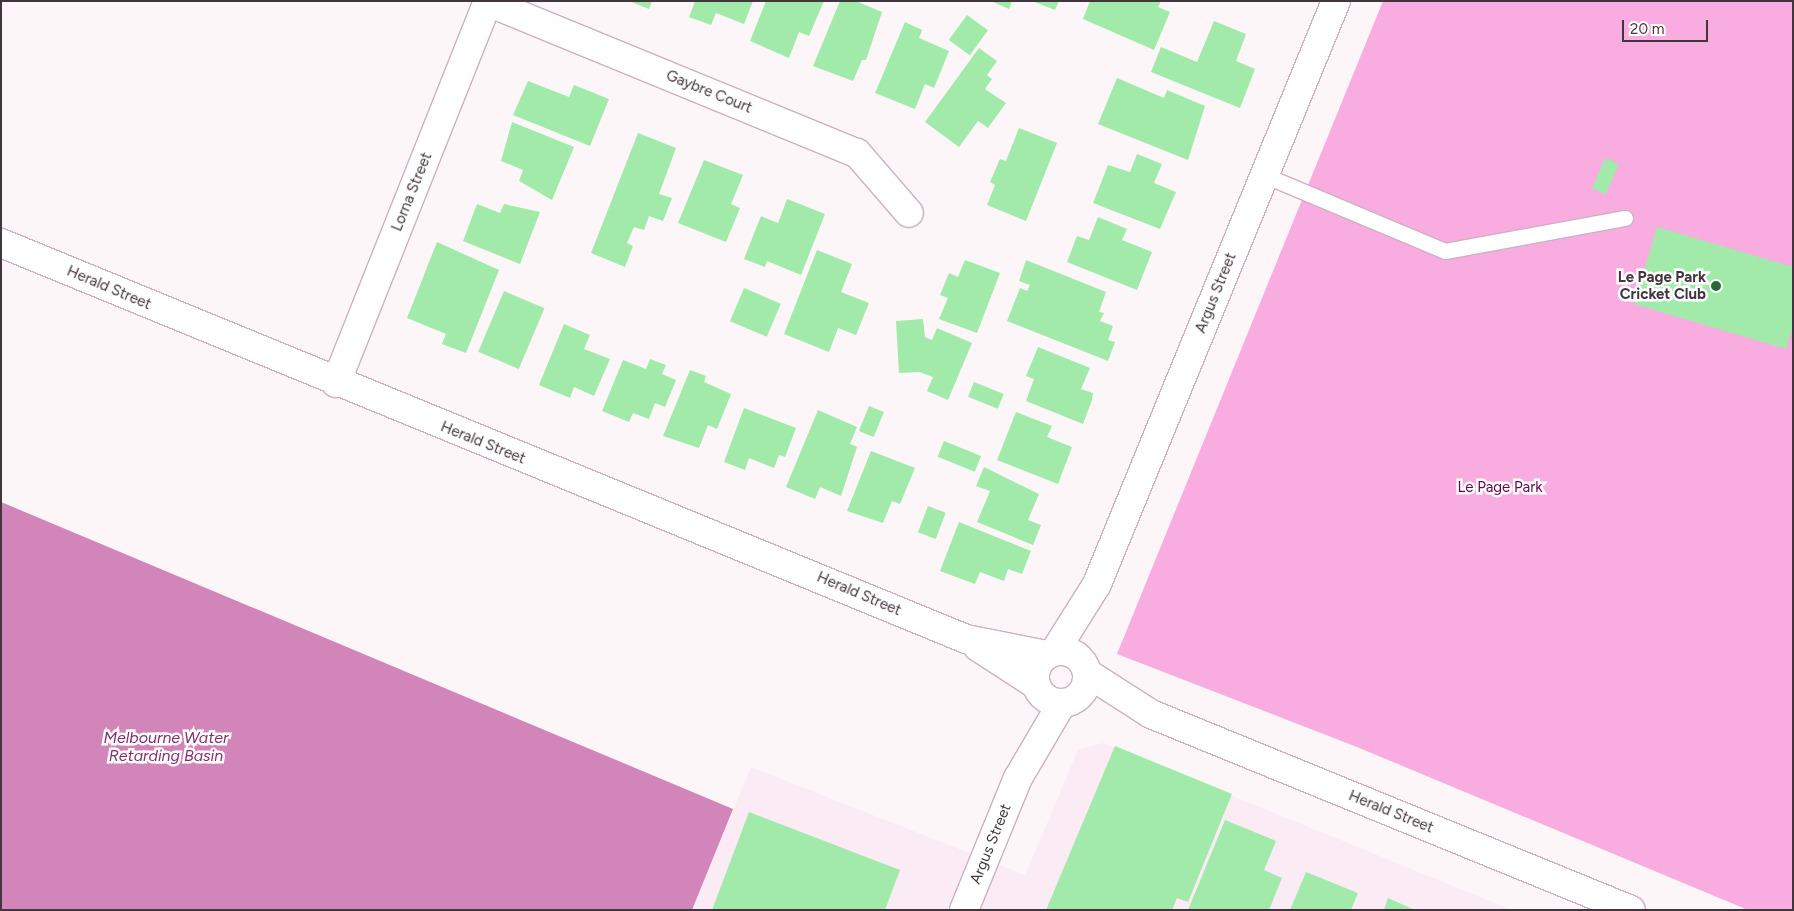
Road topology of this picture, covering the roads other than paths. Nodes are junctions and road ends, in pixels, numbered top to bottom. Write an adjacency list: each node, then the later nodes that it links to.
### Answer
1 (488, 2): 4 (street, Gaybre Court); 7 (street, Lorna Street)
2 (1335, 2): 3 (street, Argus Street)
3 (1264, 175): 5 (lane); 8 (street, Argus Street)
4 (909, 213)
5 (1625, 218)
6 (1, 243): 7 (street, Herald Street)
7 (336, 383): 9 (street, Herald Street)
8 (1097, 584): 10 (street, Argus Street); 11 (street, Argus Street)
9 (966, 639): 10 (street, Herald Street); 12 (street, Herald Street)
10 (1050, 653): 11 (street); 12 (street)
11 (1084, 667): 13 (street); 14 (street, Herald Street)
12 (1036, 687): 13 (street); 15 (street, Argus Street)
13 (1069, 701): 14 (street, Herald Street); 15 (street, Argus Street)
14 (1151, 714): 17 (street, Herald Street)
15 (1018, 778): 16 (street, Argus Street)
16 (964, 910)
17 (1631, 910)

